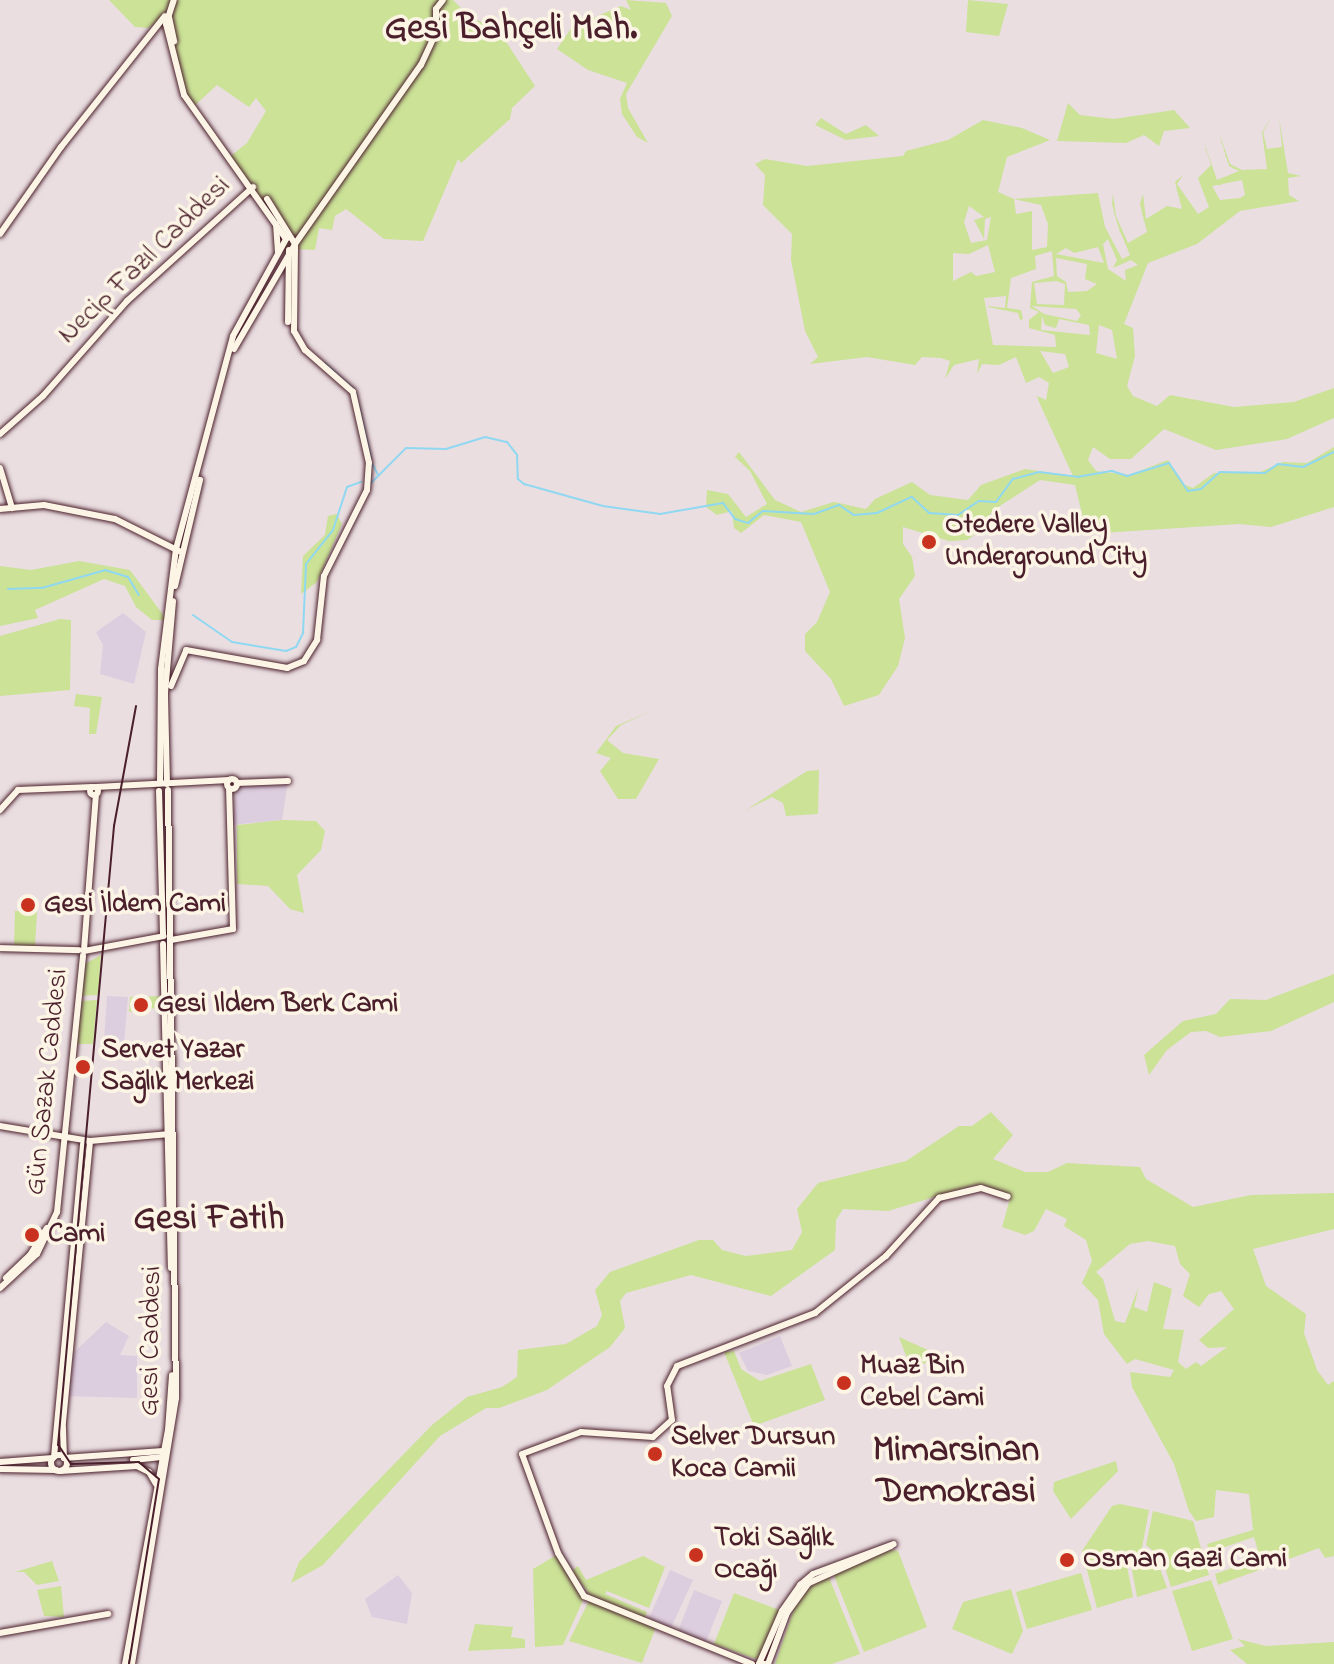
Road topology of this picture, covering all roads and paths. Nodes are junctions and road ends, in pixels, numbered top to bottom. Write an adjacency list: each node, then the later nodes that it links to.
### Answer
1 (174, 0): 3 (street)
2 (443, 0): 6 (street)
3 (167, 13): 4 (street); 7 (street); 8 (street)
4 (253, 187): 5 (street); 12 (street, Necip Fazıl Caddesi)
5 (272, 213): 8 (street); 10 (street)
6 (300, 231): 8 (street); 9 (street)
7 (0, 234)
8 (289, 237): 9 (street); 10 (street)
9 (292, 247): 10 (street); 11 (street); 17 (street)
10 (277, 263): 11 (street); 16 (street)
11 (291, 268): 17 (street)
12 (0, 434)
13 (0, 468): 14 (street)
14 (12, 508): 15 (street); 16 (street)
15 (0, 509)
16 (179, 551): 18 (street)
17 (171, 686): 18 (street)
18 (163, 711): 21 (street, Gesi Caddesi)
19 (288, 781): 20 (street)
20 (231, 785): 21 (street); 25 (street)
21 (164, 787): 23 (street); 25 (street, Gesi Caddesi)
22 (78, 788): 23 (street); 23 (street); 24 (street)
23 (94, 792): 27 (street, Gün Sazak Caddesi)
24 (0, 810)
25 (166, 940): 27 (street); 29 (street, Gesi Caddesi)
26 (0, 950): 27 (street)
27 (81, 953): 30 (street, Gün Sazak Caddesi)
28 (0, 1128): 30 (street)
29 (170, 1138): 31 (street); 34 (street, Gesi Caddesi)
30 (63, 1140): 31 (street); 31 (street); 33 (street, Gün Sazak Caddesi)
31 (83, 1143): 35 (street); 36 (street)
32 (1008, 1197): 46 (street)
33 (0, 1286)
34 (165, 1454): 36 (street); 40 (street, Gesi Caddesi); 45 (street, Gesi Caddesi)
35 (54, 1458): 36 (street); 37 (street); 39 (street)
36 (65, 1459): 39 (street)
37 (0, 1462)
38 (0, 1469): 39 (street)
39 (58, 1470): 40 (street)
40 (157, 1490): 44 (street, Gesi Caddesi)
41 (108, 1614): 43 (street)
42 (100, 1619): 43 (street)
43 (0, 1636)
44 (125, 1664)
45 (132, 1664)
46 (752, 1664)
47 (759, 1664): 48 (street); 48 (street)
48 (768, 1664)

